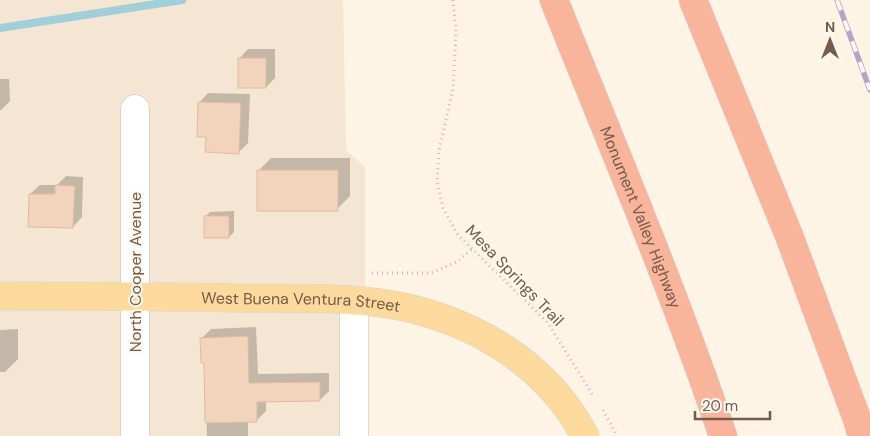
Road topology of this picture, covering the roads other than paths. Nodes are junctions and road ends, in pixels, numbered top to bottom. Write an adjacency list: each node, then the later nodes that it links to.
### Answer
1 (554, 0): 7 (highway, Monument Valley Highway)
2 (694, 0): 13 (highway)
3 (135, 109): 5 (street, North Cooper Avenue)
4 (0, 296): 5 (main road, West Buena Ventura Street)
5 (135, 296): 6 (main road, West Buena Ventura Street); 8 (street, North Cooper Avenue)
6 (354, 301): 9 (street); 10 (main road, West Buena Ventura Street)
7 (707, 389): 11 (highway); 12 (highway, Monument Valley Highway)
8 (135, 436)
9 (354, 436)
10 (585, 436)
11 (714, 436)
12 (723, 436)
13 (862, 436)

